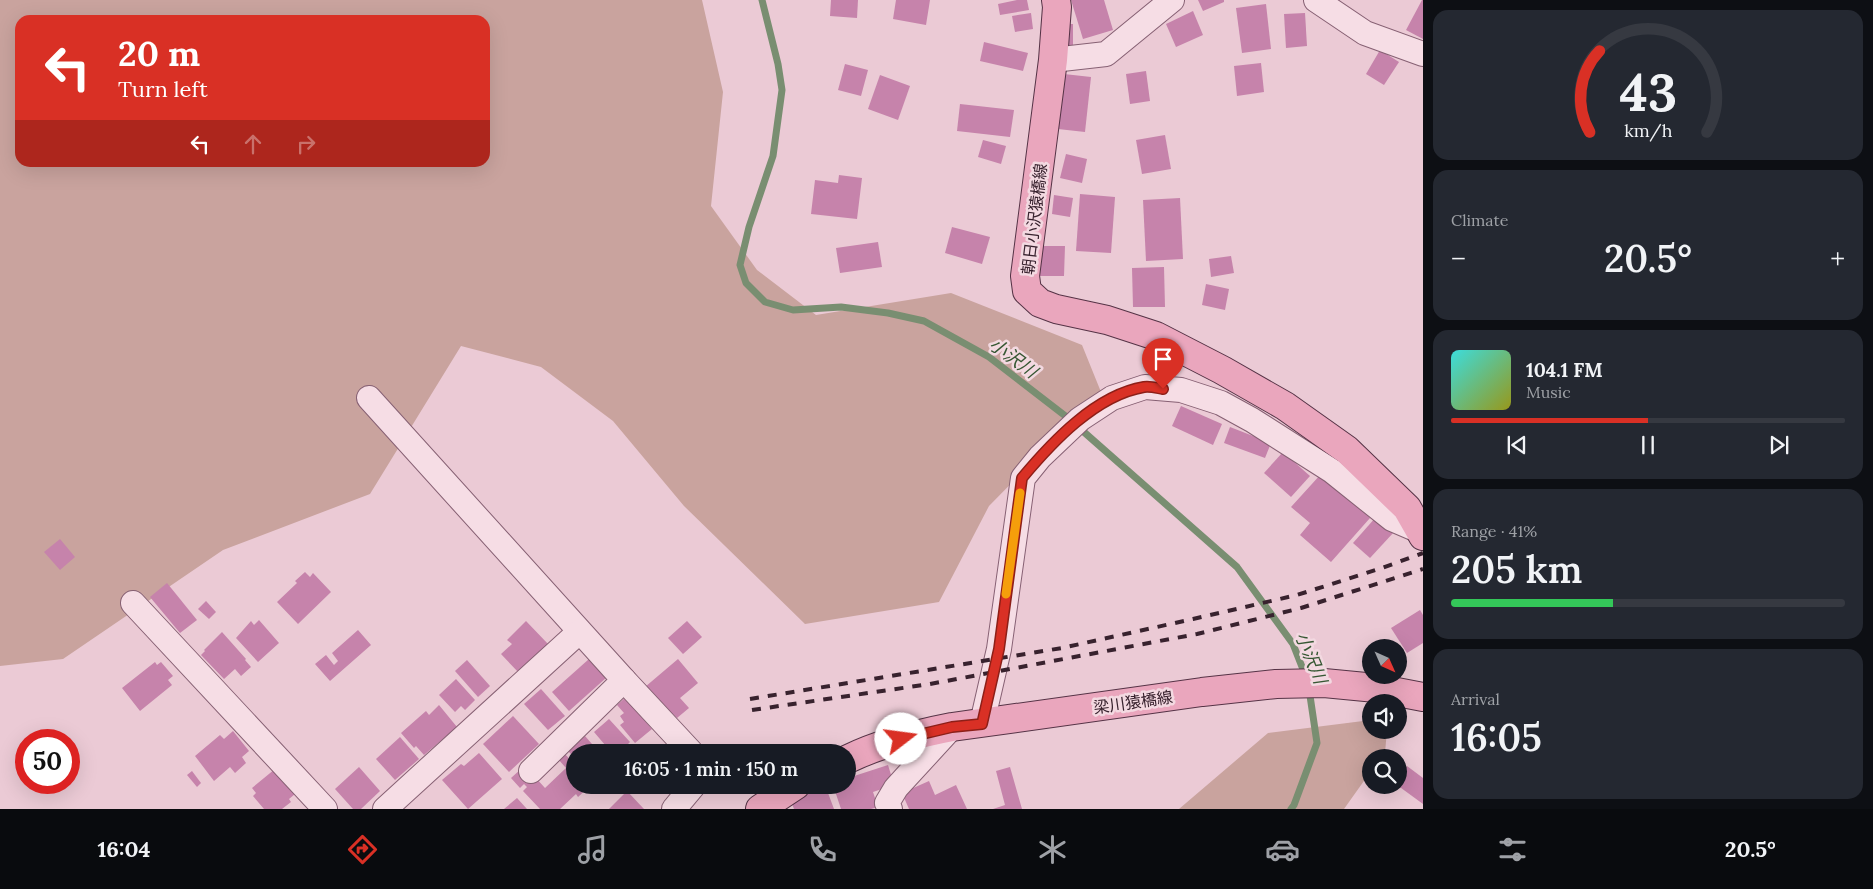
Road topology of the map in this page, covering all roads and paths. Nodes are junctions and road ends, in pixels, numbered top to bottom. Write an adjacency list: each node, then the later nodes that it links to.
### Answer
1 (1056, 0): 5 (main road, 朝日小沢猿橋線)
2 (1172, 0): 5 (street)
3 (1316, 0): 4 (street)
4 (1423, 54)
5 (1053, 60): 7 (main road, 朝日小沢猿橋線)
6 (369, 398): 9 (street)
7 (1422, 532): 12 (street)
8 (132, 603): 19 (street)
9 (579, 632): 10 (street); 20 (street)
10 (624, 680): 14 (street); 16 (street)
11 (1423, 697): 12 (main road, 梁川猿橋線)
12 (982, 724): 13 (main road, 梁川猿橋線)
13 (952, 727): 15 (main road, 梁川猿橋線); 23 (street)
14 (684, 744)
15 (856, 756)
16 (531, 771)
17 (686, 794): 21 (street)
18 (782, 794): 22 (main road)
19 (325, 809)
20 (384, 809)
21 (674, 809)
22 (760, 809)
23 (890, 809)

